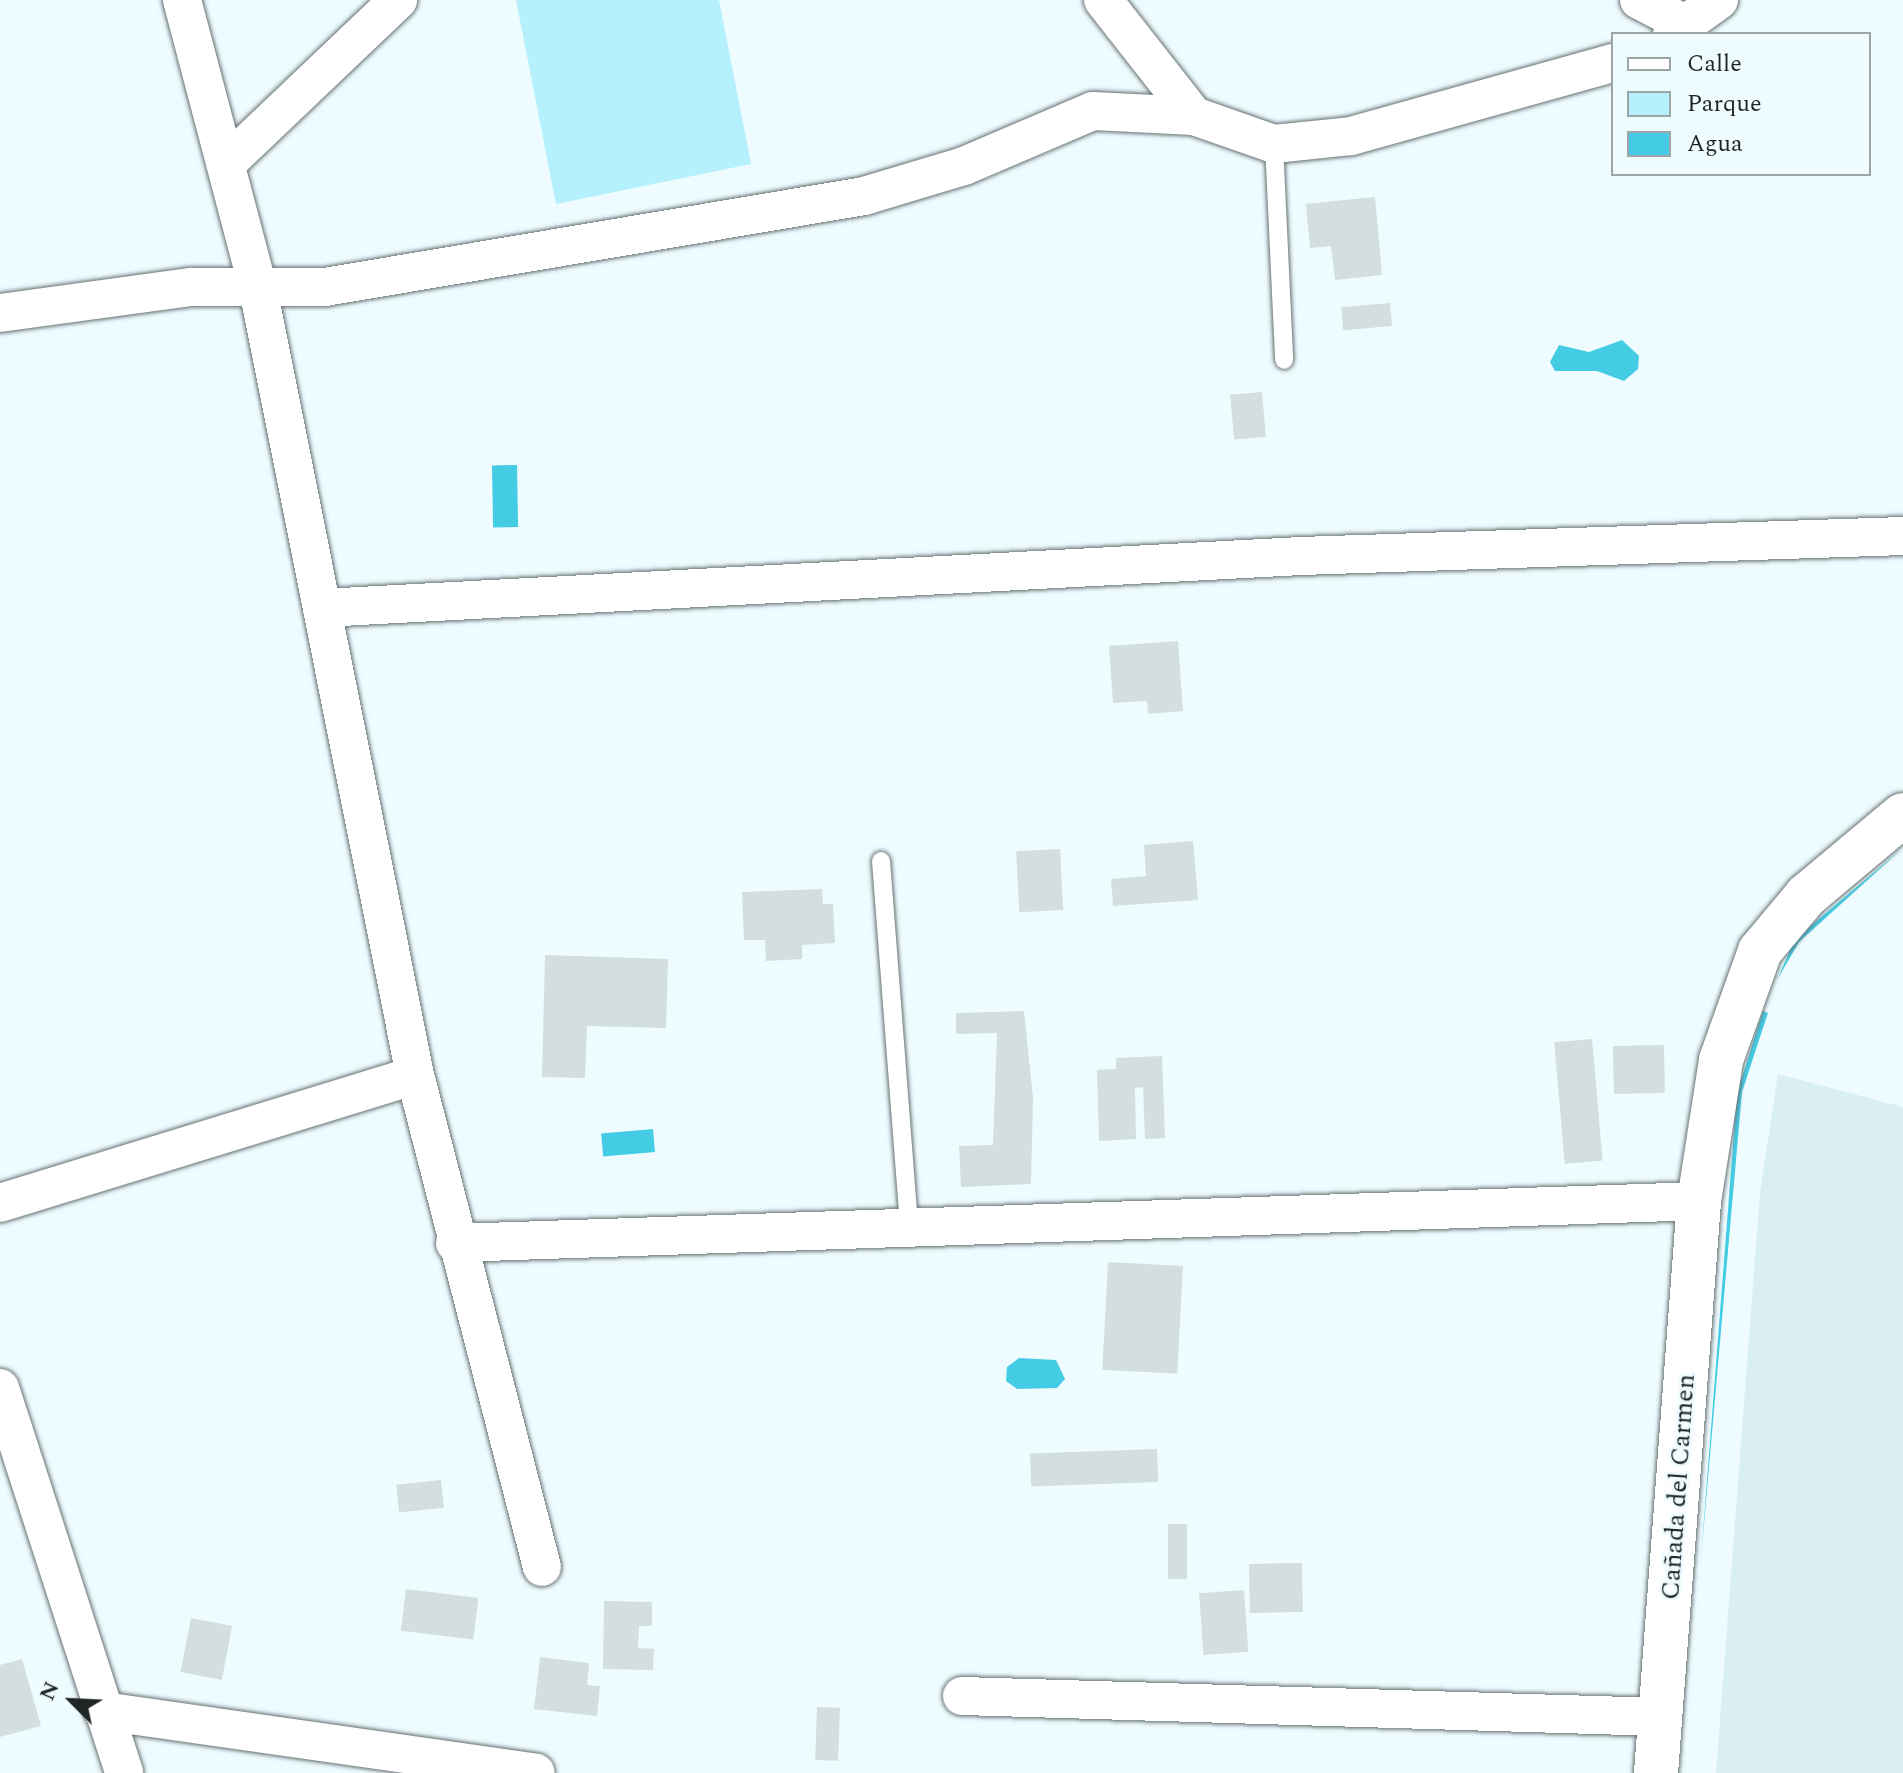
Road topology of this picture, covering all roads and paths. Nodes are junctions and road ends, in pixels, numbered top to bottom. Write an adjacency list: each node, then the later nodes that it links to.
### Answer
1 (182, 0): 10 (street)
2 (398, 0): 10 (street)
3 (1103, 0): 8 (street)
4 (1639, 0): 6 (street)
5 (1719, 0): 6 (street)
6 (1679, 30)
7 (1611, 64): 9 (street)
8 (1194, 116): 9 (street); 11 (street)
9 (1274, 144): 13 (lane)
10 (228, 162): 11 (street)
11 (258, 288): 12 (street); 15 (street)
12 (0, 313)
13 (1284, 360)
14 (1903, 536): 15 (street)
15 (322, 608): 18 (street)
16 (1903, 815): 19 (street, Cañada del Carmen)
17 (881, 861): 21 (lane)
18 (415, 1075): 20 (street); 22 (street)
19 (1699, 1201): 21 (street); 27 (street, Cañada del Carmen)
20 (0, 1203)
21 (909, 1228): 22 (street)
22 (455, 1243): 24 (street)
23 (0, 1388): 26 (street)
24 (542, 1567)
25 (962, 1696): 27 (street)
26 (103, 1711): 28 (street); 29 (street)
27 (1663, 1717): 30 (street, Cañada del Carmen)
28 (124, 1773)
29 (536, 1773)
30 (1656, 1773)

